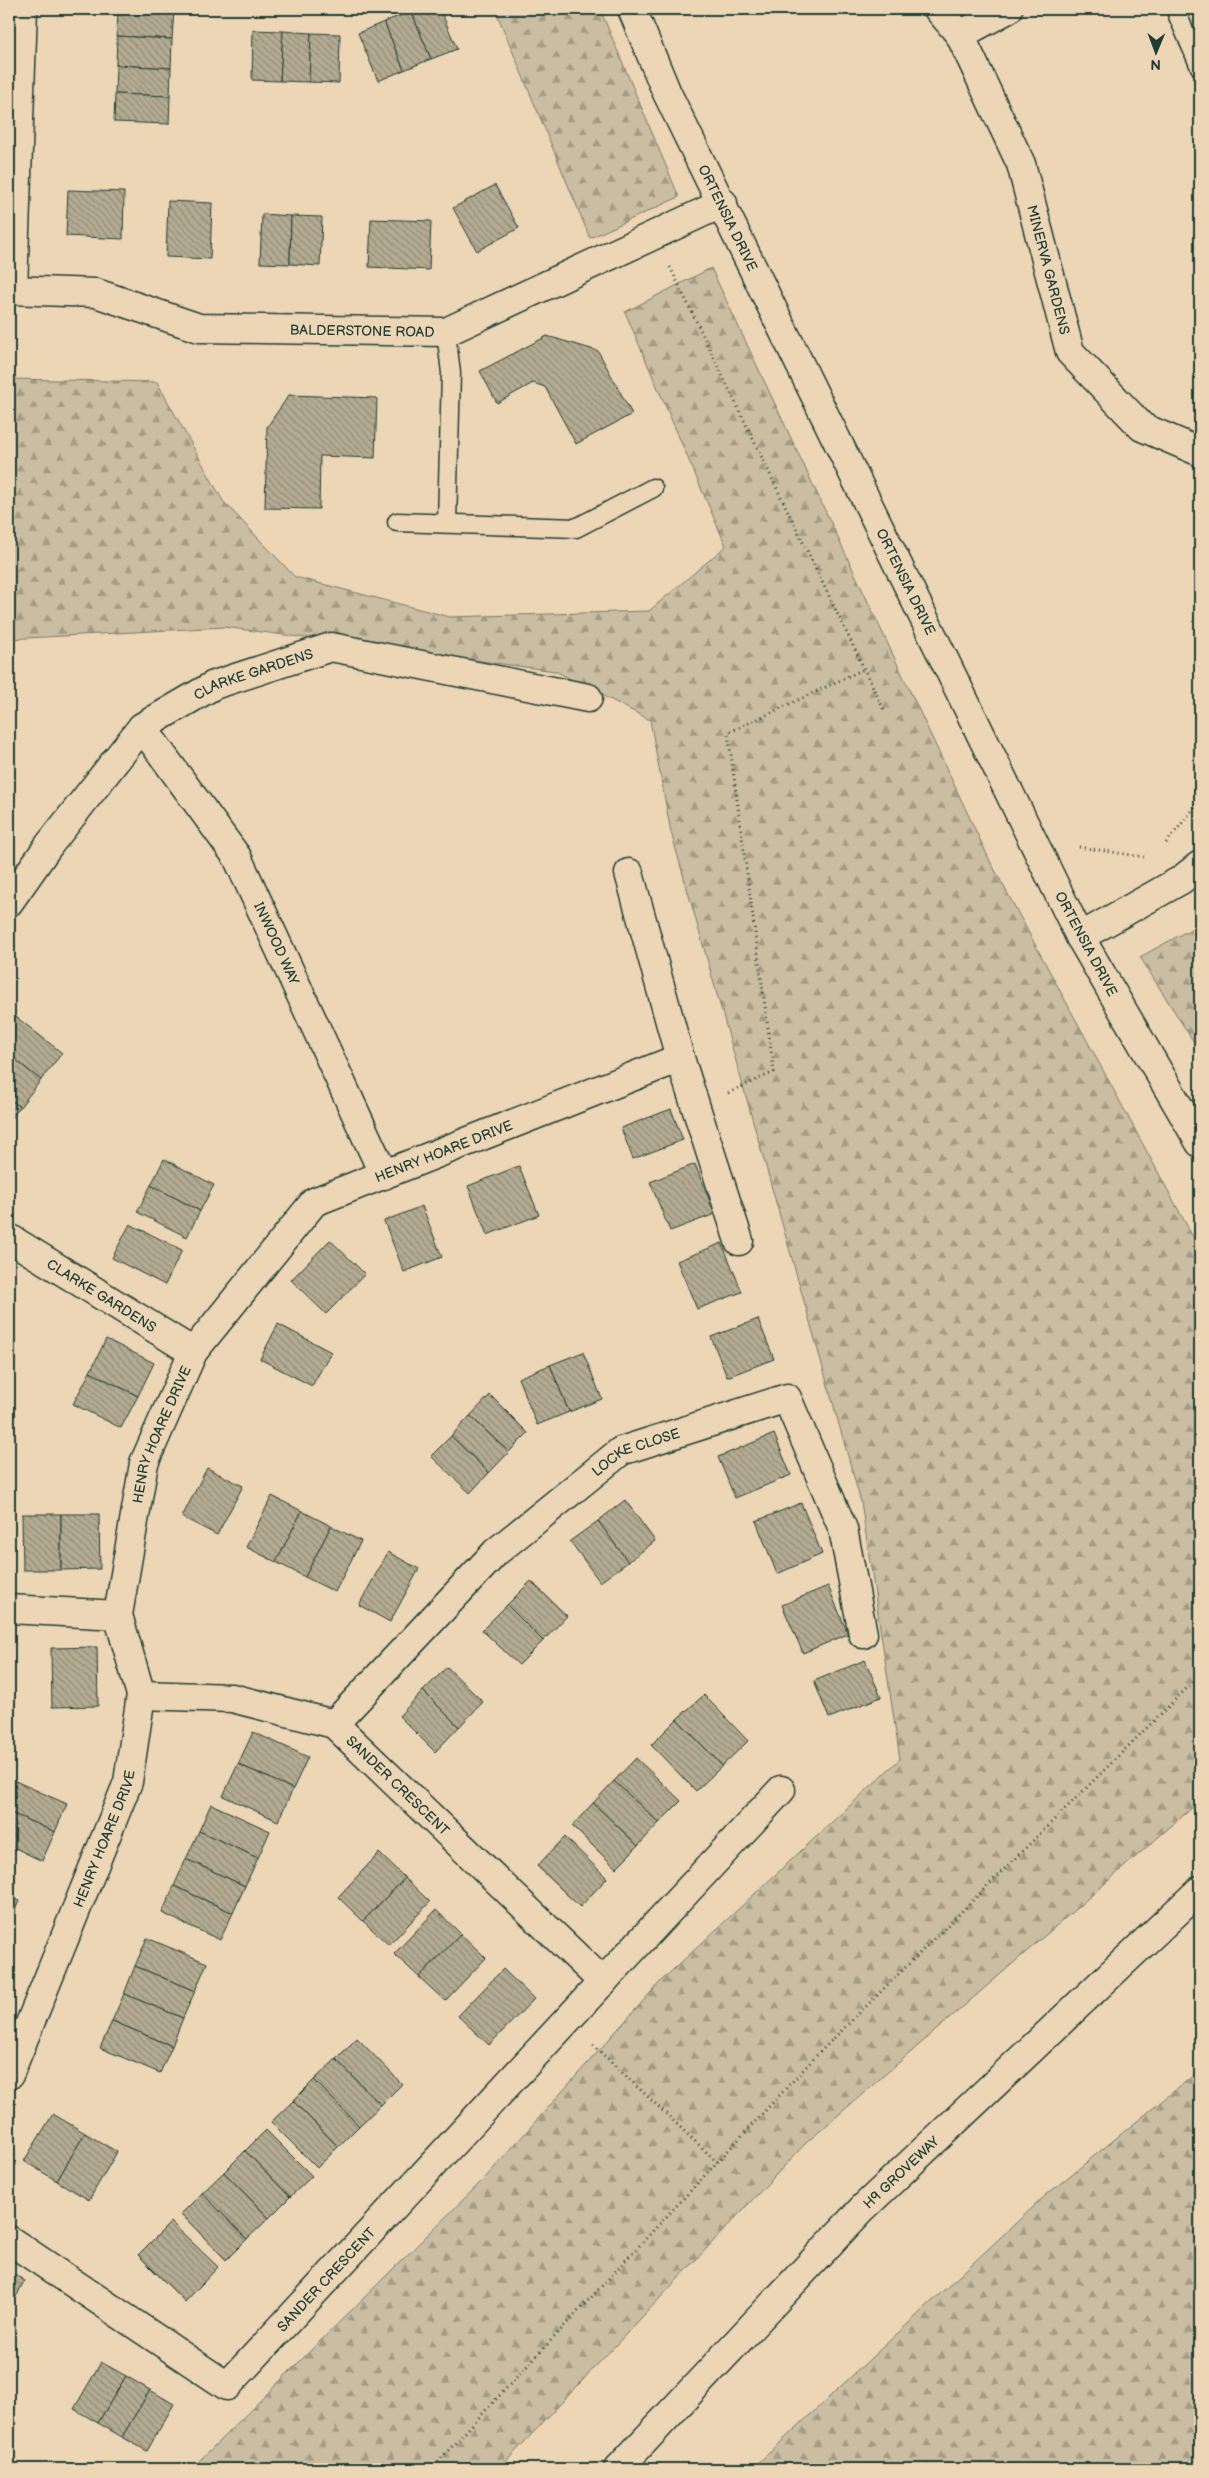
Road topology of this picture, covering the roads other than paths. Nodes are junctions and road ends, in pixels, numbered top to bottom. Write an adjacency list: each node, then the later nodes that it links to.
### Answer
1 (23, 9): 9 (street)
2 (632, 9): 8 (street, ORTENSIA DRIVE)
3 (938, 9): 6 (street, MINERVA GARDENS)
4 (1008, 9): 6 (street)
5 (1175, 9): 7 (lane)
6 (960, 35): 11 (street, MINERVA GARDENS)
7 (1200, 67)
8 (723, 203): 10 (street, BALDERSTONE ROAD); 20 (street, ORTENSIA DRIVE)
9 (11, 289): 10 (street, BALDERSTONE ROAD)
10 (446, 332): 14 (lane)
11 (1200, 452)
12 (654, 488): 14 (lane)
13 (396, 522): 14 (lane)
14 (447, 523)
15 (588, 698): 16 (street, CLARKE GARDENS)
16 (142, 727): 19 (street, CLARKE GARDENS); 23 (street, INWOOD WAY)
17 (1200, 865): 20 (street)
18 (629, 873): 21 (street)
19 (9, 902)
20 (1080, 937): 22 (street, ORTENSIA DRIVE)
21 (680, 1058): 23 (street, HENRY HOARE DRIVE); 25 (street)
22 (1200, 1144)
23 (384, 1175): 26 (street, HENRY HOARE DRIVE)
24 (9, 1238): 26 (street, CLARKE GARDENS)
25 (739, 1242)
26 (193, 1352): 28 (street, HENRY HOARE DRIVE)
27 (9, 1609): 28 (street)
28 (118, 1615): 30 (street, HENRY HOARE DRIVE)
29 (863, 1634): 31 (street, LOCKE CLOSE)
30 (141, 1695): 31 (street, SANDER CRESCENT); 35 (street, HENRY HOARE DRIVE)
31 (334, 1724): 34 (street, SANDER CRESCENT)
32 (781, 1790): 34 (street, SANDER CRESCENT)
33 (1200, 1890): 37 (street, H9 GROVEWAY)
34 (603, 1982): 36 (street, SANDER CRESCENT)
35 (9, 2075)
36 (9, 2240)
37 (618, 2469)

